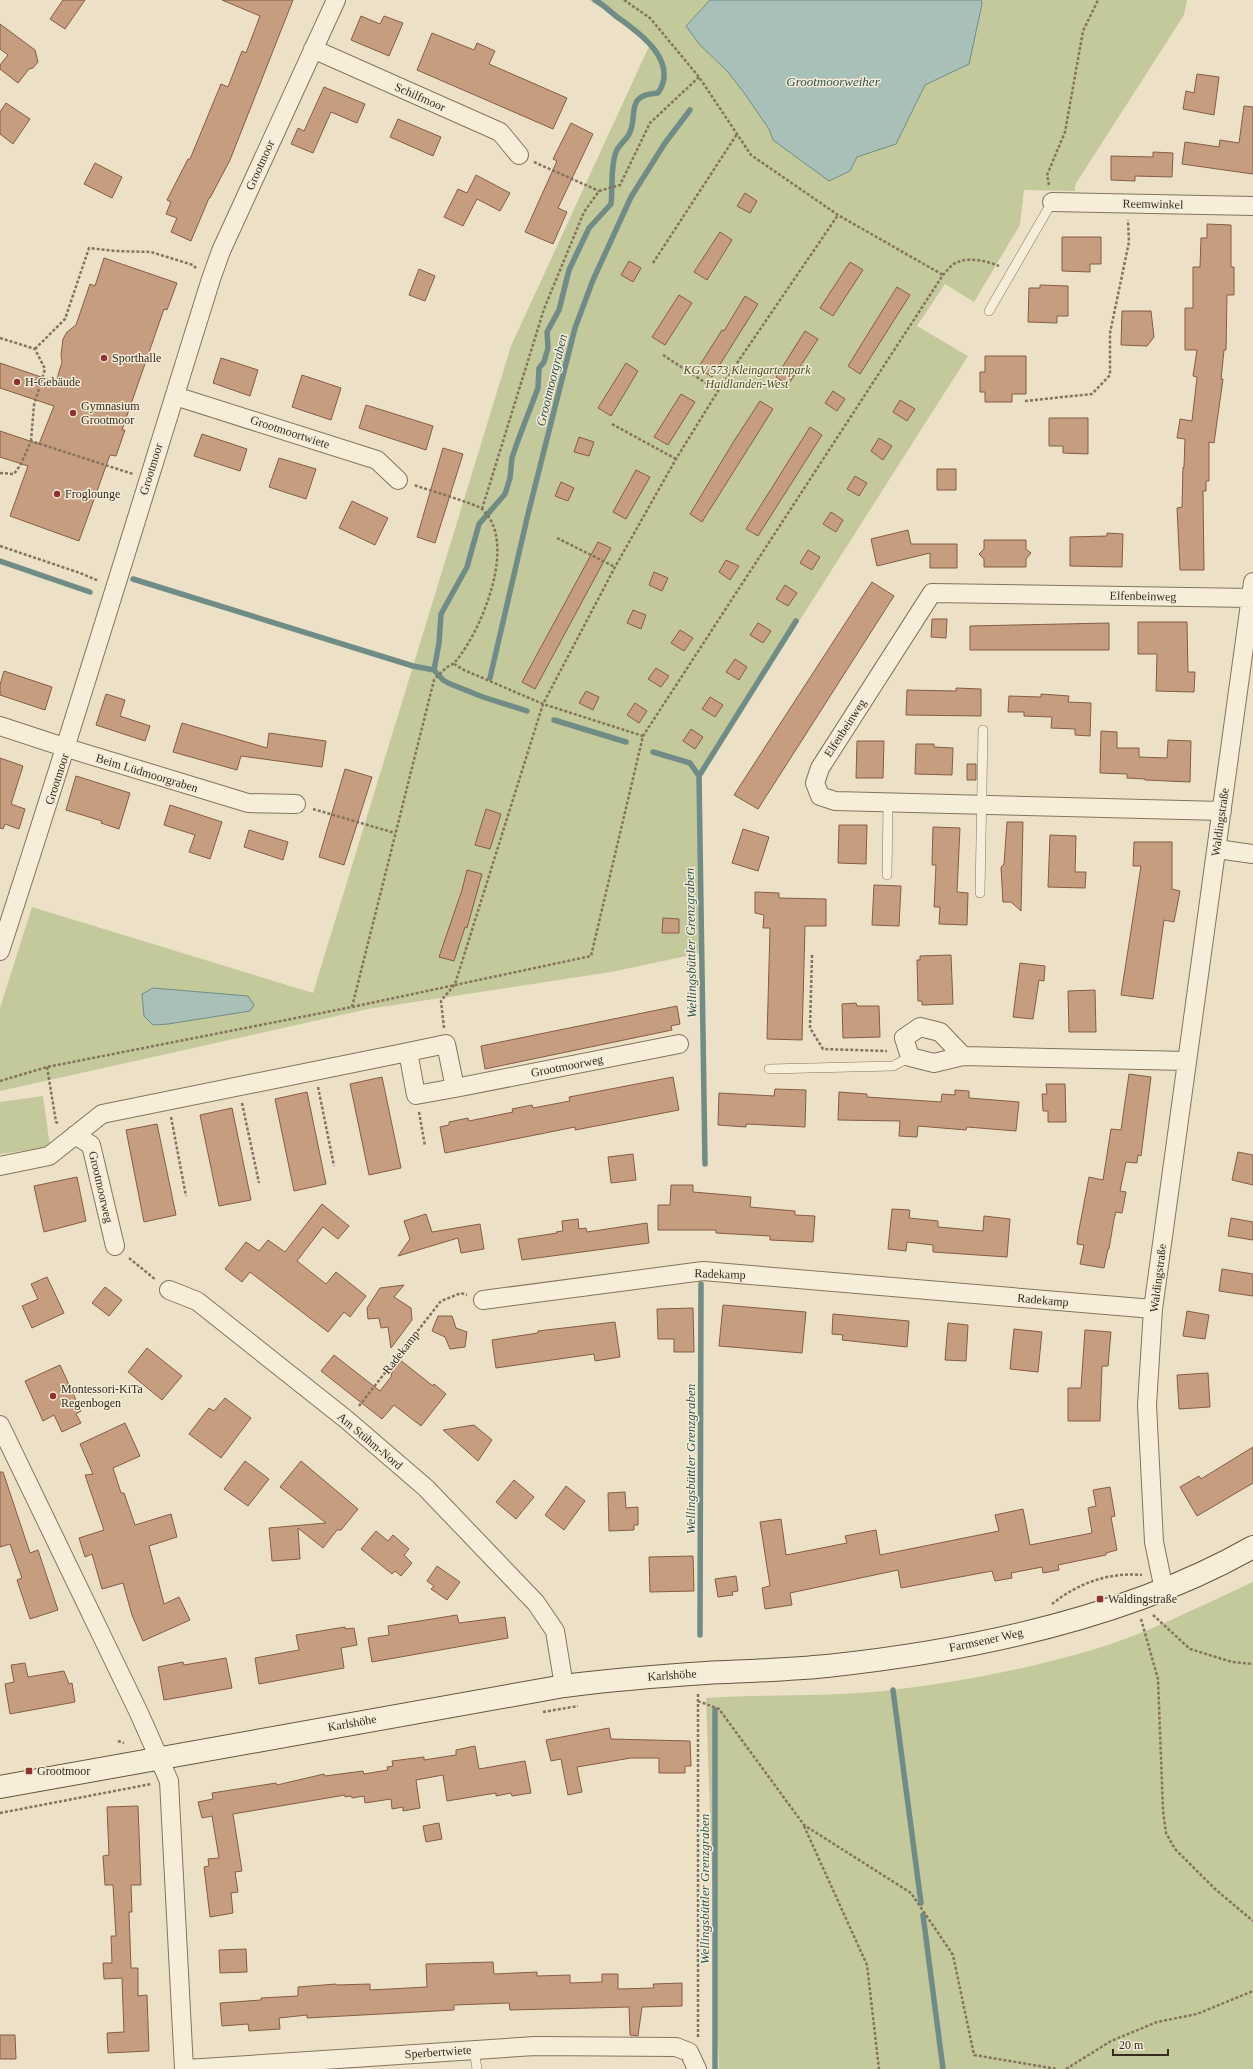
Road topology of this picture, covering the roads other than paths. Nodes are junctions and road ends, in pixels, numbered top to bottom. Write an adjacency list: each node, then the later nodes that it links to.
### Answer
1 (336, 0): 2 (street, Grootmoor)
2 (313, 50): 3 (street, Schilfmoor); 7 (street, Grootmoor)
3 (519, 155)
4 (1052, 202): 5 (street, Reemwinkel); 6 (lane)
5 (1253, 206)
6 (989, 311)
7 (175, 396): 8 (street, Grootmoortwiete); 12 (street, Grootmoor)
8 (398, 480)
9 (1252, 590): 13 (street, Elfenbeinweg); 16 (street, Waldingstraße)
10 (0, 726): 12 (street, Beim Lüdmoorgraben)
11 (983, 730): 15 (lane)
12 (67, 748): 14 (street, Beim Lüdmoorgraben); 21 (street, Grootmoor)
13 (888, 803): 15 (street, Elfenbeinweg); 19 (lane)
14 (296, 804)
15 (982, 805): 16 (street, Elfenbeinweg); 20 (lane)
16 (1222, 811): 17 (street, Waldingstraße)
17 (1217, 849): 18 (street); 26 (street, Waldingstraße)
18 (1253, 854)
19 (888, 874)
20 (980, 893)
21 (0, 951)
22 (679, 1044): 28 (street, Grootmoorweg)
23 (408, 1052): 28 (street, Grootmoorweg); 28 (street); 29 (street)
24 (909, 1054): 25 (street); 25 (street); 27 (lane)
25 (963, 1056): 26 (street)
26 (1187, 1061): 34 (street, Waldingstraße)
27 (769, 1069)
28 (455, 1088)
29 (75, 1135): 30 (street); 31 (street, Grootmoorweg)
30 (0, 1166)
31 (115, 1246)
32 (169, 1290): 39 (street, Am Stühm-Nord)
33 (483, 1300): 34 (street, Radekamp)
34 (1153, 1310): 37 (street, Waldingstraße)
35 (0, 1425): 40 (street)
36 (1253, 1547): 37 (main road, Farmsener Weg)
37 (1164, 1590): 38 (main road, Farmsener Weg)
38 (702, 1682): 39 (main road, Karlshöhe)
39 (564, 1686): 40 (main road, Karlshöhe)
40 (160, 1758): 41 (main road, Karlshöhe); 43 (street)
41 (0, 1787)
42 (474, 2050): 44 (street, Sperbertwiete); 45 (lane); 46 (street, Sperbertwiete)
43 (184, 2069)
44 (187, 2069)
45 (477, 2069)
46 (697, 2069)

